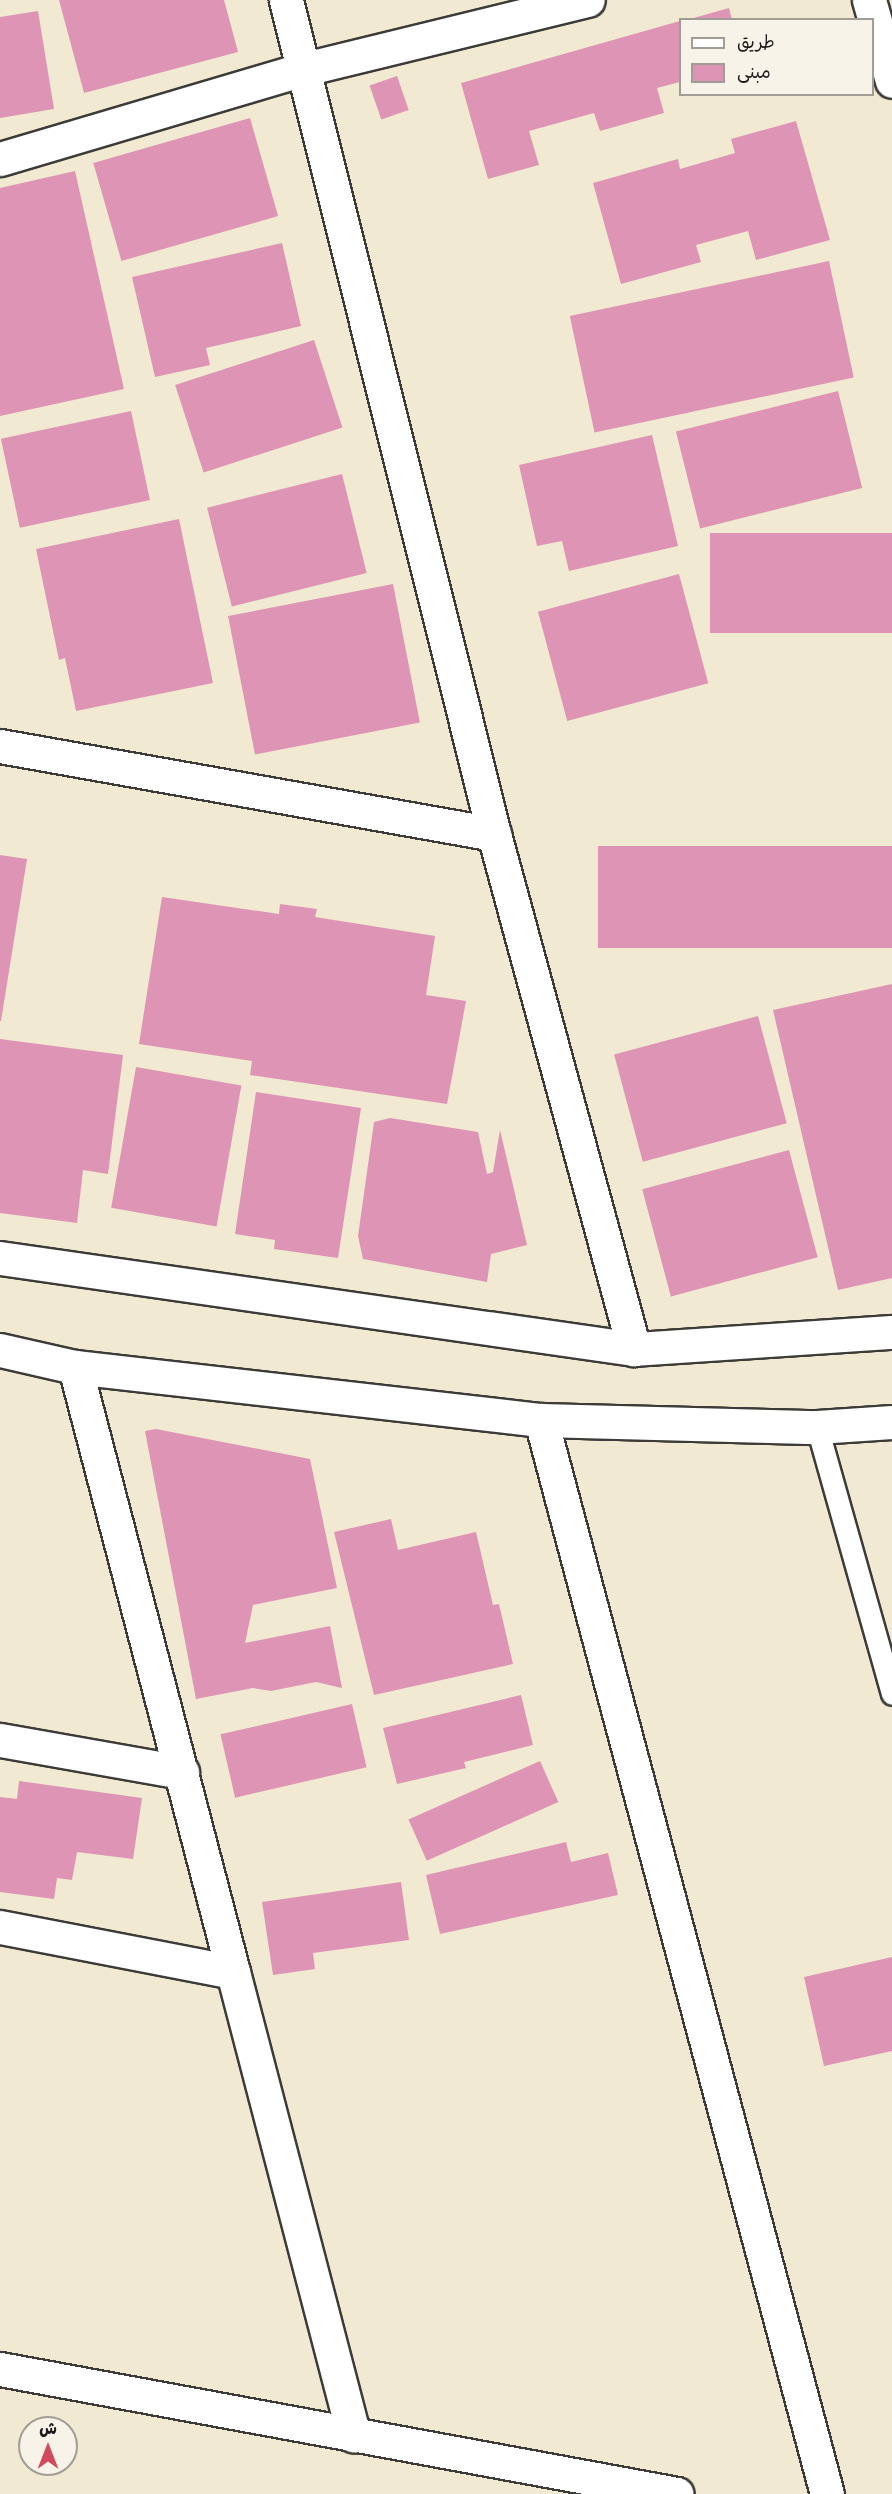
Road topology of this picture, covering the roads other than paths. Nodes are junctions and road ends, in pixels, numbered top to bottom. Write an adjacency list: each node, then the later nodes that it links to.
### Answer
1 (286, 0): 4 (street)
2 (588, 0): 4 (street)
3 (869, 0): 5 (street)
4 (304, 69): 6 (street); 8 (street)
5 (892, 81)
6 (0, 159)
7 (2, 739): 8 (street)
8 (494, 834): 11 (street)
9 (0, 1258): 11 (street)
10 (892, 1332): 11 (street)
11 (634, 1349)
12 (0, 1350): 13 (street)
13 (75, 1366): 15 (street); 21 (street)
14 (892, 1415): 17 (street)
15 (541, 1420): 17 (street); 27 (street)
16 (892, 1422): 17 (street)
17 (817, 1427): 18 (lane)
18 (883, 1628): 19 (lane)
19 (892, 1694)
20 (0, 1740): 21 (street)
21 (182, 1772): 23 (street)
22 (0, 1927): 23 (street)
23 (233, 1972): 25 (street)
24 (0, 2369): 25 (street)
25 (354, 2435): 26 (street)
26 (677, 2494)
27 (827, 2494)

